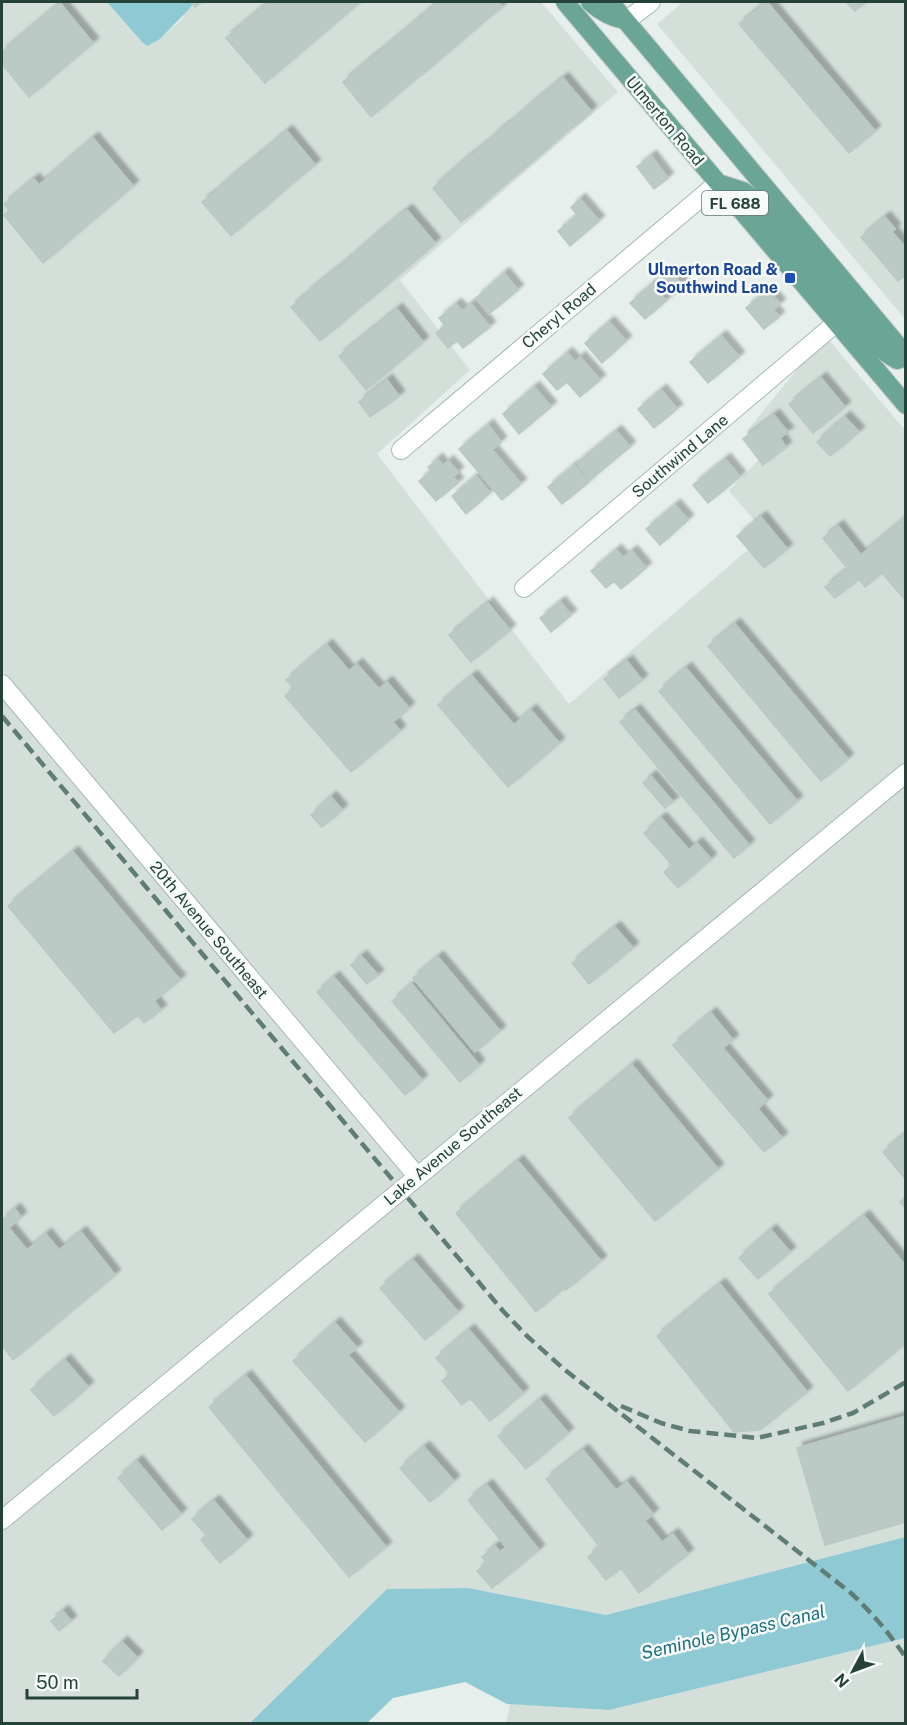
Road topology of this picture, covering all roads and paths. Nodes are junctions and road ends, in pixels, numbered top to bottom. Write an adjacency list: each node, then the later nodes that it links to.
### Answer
1 (565, 2): 6 (main road, Ulmerton Road / FL 688)
2 (590, 2): 5 (main road)
3 (610, 2): 5 (main road, FL 688)
4 (651, 2): 5 (street)
5 (626, 21): 8 (main road, FL 688)
6 (718, 183): 7 (main road, Ulmerton Road / FL 688); 8 (main road); 10 (street, Cheryl Road)
7 (836, 323): 9 (main road, Ulmerton Road / FL 688); 11 (street, Southwind Lane)
8 (906, 356)
9 (906, 405)
10 (401, 450)
11 (524, 588)
12 (2, 684): 14 (street, 20th Avenue Southeast)
13 (906, 773): 14 (street, Lake Avenue Southeast)
14 (417, 1176): 15 (street, Lake Avenue Southeast)
15 (2, 1520)

